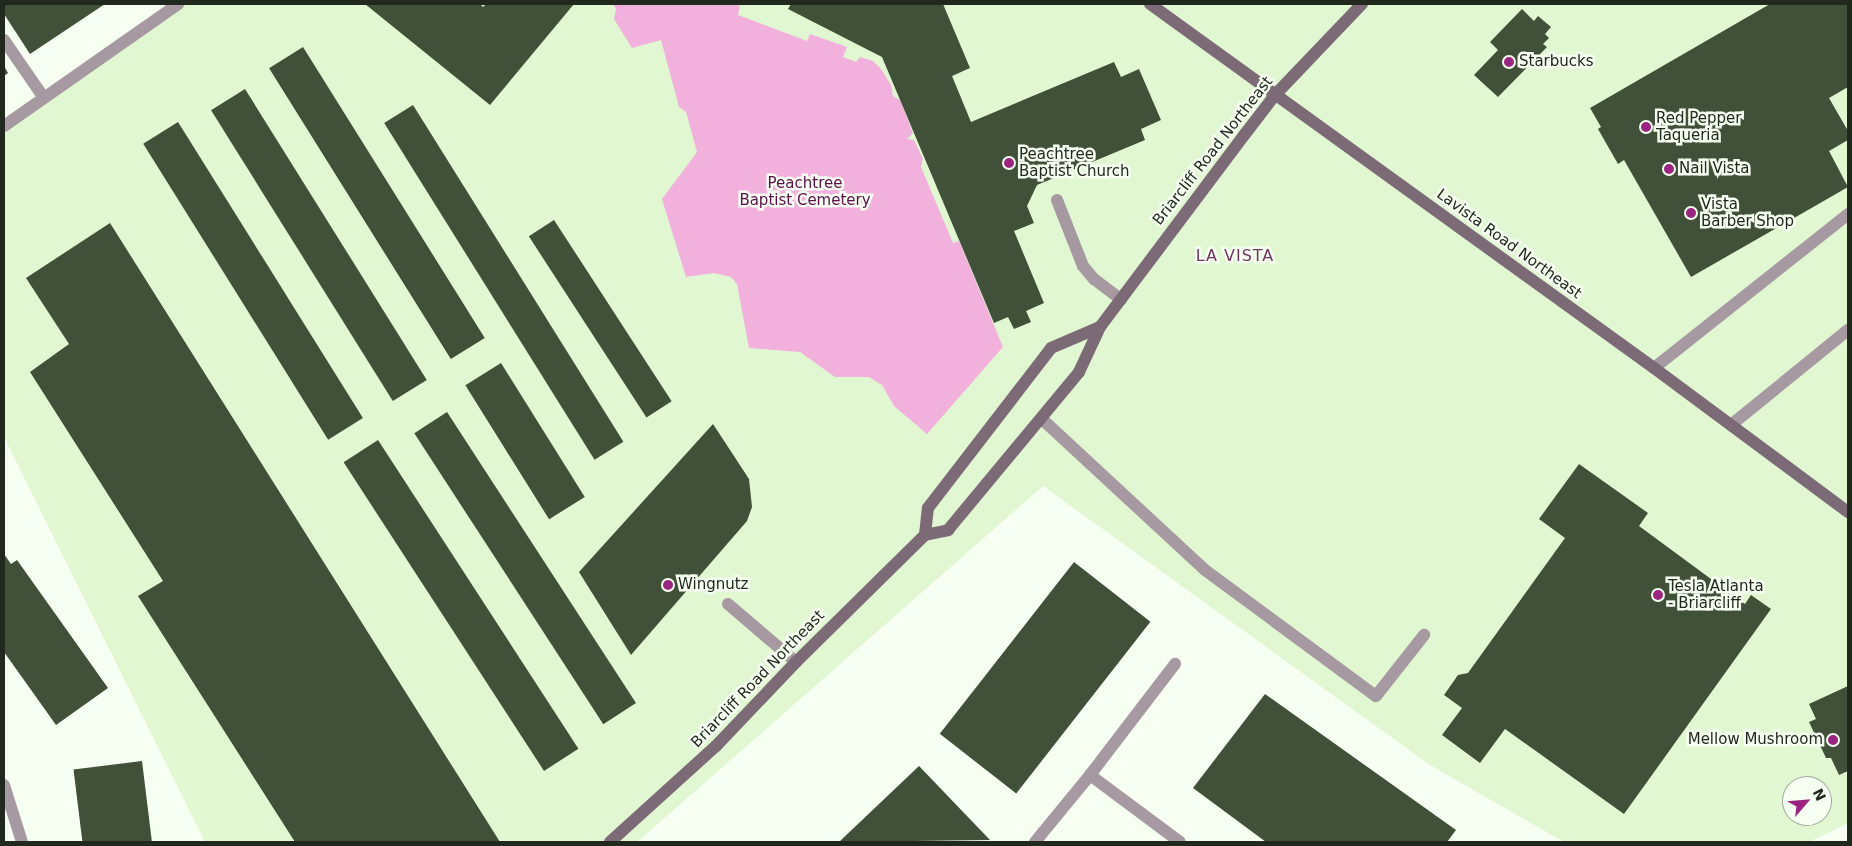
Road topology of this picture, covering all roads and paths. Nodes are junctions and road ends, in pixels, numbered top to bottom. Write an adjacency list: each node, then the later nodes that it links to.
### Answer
1 (178, 4): 6 (street)
2 (1150, 4): 5 (main road, Lavista Road Northeast)
3 (1362, 4): 5 (main road, Briarcliff Road Northeast)
4 (4, 40): 6 (street)
5 (1275, 95): 10 (main road, Briarcliff Road Northeast); 13 (main road, Lavista Road Northeast)
6 (44, 98): 7 (street)
7 (4, 126)
8 (1057, 200): 10 (street)
9 (1848, 214): 13 (street)
10 (1121, 299): 11 (main road, Briarcliff Road Northeast)
11 (1100, 327): 14 (main road, Briarcliff Road Northeast); 17 (main road, Briarcliff Road Northeast)
12 (1848, 330): 15 (street)
13 (1654, 368): 15 (main road, Lavista Road Northeast)
14 (1043, 420): 17 (main road, Briarcliff Road Northeast); 19 (street)
15 (1731, 425): 16 (main road, Lavista Road Northeast)
16 (1848, 512)
17 (925, 535): 20 (main road, Briarcliff Road Northeast)
18 (728, 604): 20 (street)
19 (1424, 636)
20 (796, 662): 25 (main road, Briarcliff Road Northeast)
21 (1175, 664): 22 (street)
22 (1090, 775): 26 (street); 27 (street)
23 (4, 789): 24 (street)
24 (22, 842)
25 (610, 842)
26 (1035, 842)
27 (1180, 842)

